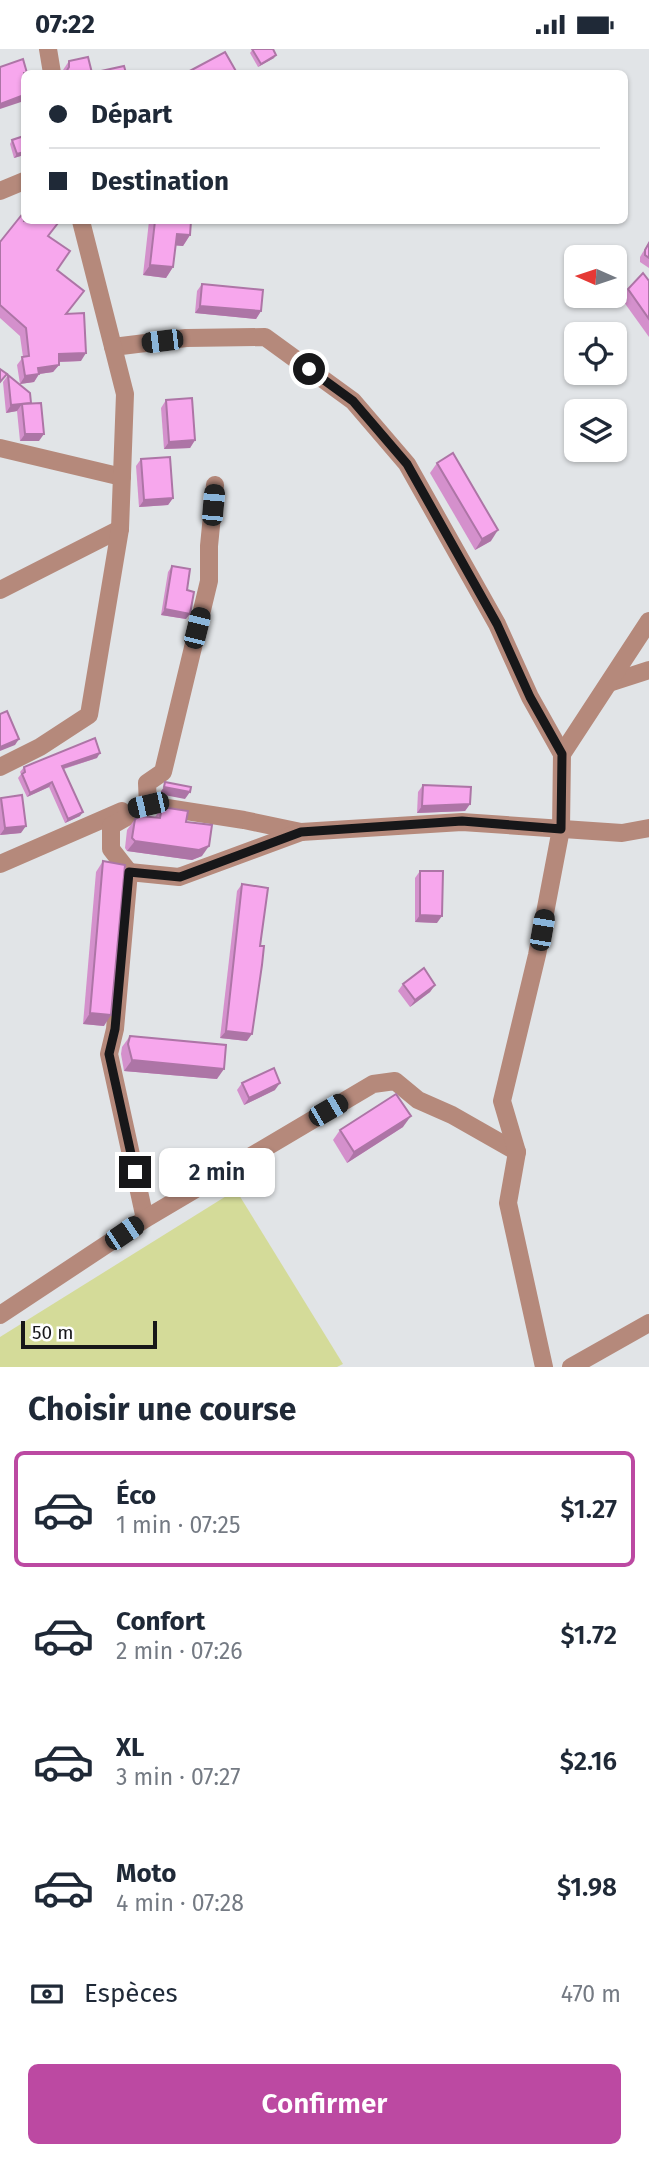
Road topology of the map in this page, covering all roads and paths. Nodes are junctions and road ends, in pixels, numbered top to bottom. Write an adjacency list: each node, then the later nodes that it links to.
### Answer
1 (48, 49): 2 (street)
2 (52, 70)
3 (21, 182): 4 (street)
4 (0, 191)
5 (82, 224): 6 (street)
6 (113, 347): 8 (street); 15 (street)
7 (0, 449): 8 (street)
8 (122, 477): 10 (street)
9 (215, 485): 17 (street)
10 (120, 529): 11 (street); 16 (street)
11 (0, 590)
12 (649, 621): 14 (street)
13 (649, 670): 14 (street)
14 (609, 683): 15 (street)
15 (562, 754): 19 (street)
16 (0, 767)
17 (148, 805): 20 (street); 21 (street); 22 (street)
18 (649, 828): 19 (street)
19 (561, 829): 20 (street); 23 (street)
20 (301, 832): 22 (street)
21 (0, 864)
22 (129, 872): 24 (street)
23 (517, 1152): 24 (street); 27 (street)
24 (145, 1219): 25 (street)
25 (0, 1315)
26 (649, 1323): 28 (street)
27 (544, 1367)
28 (571, 1367)

